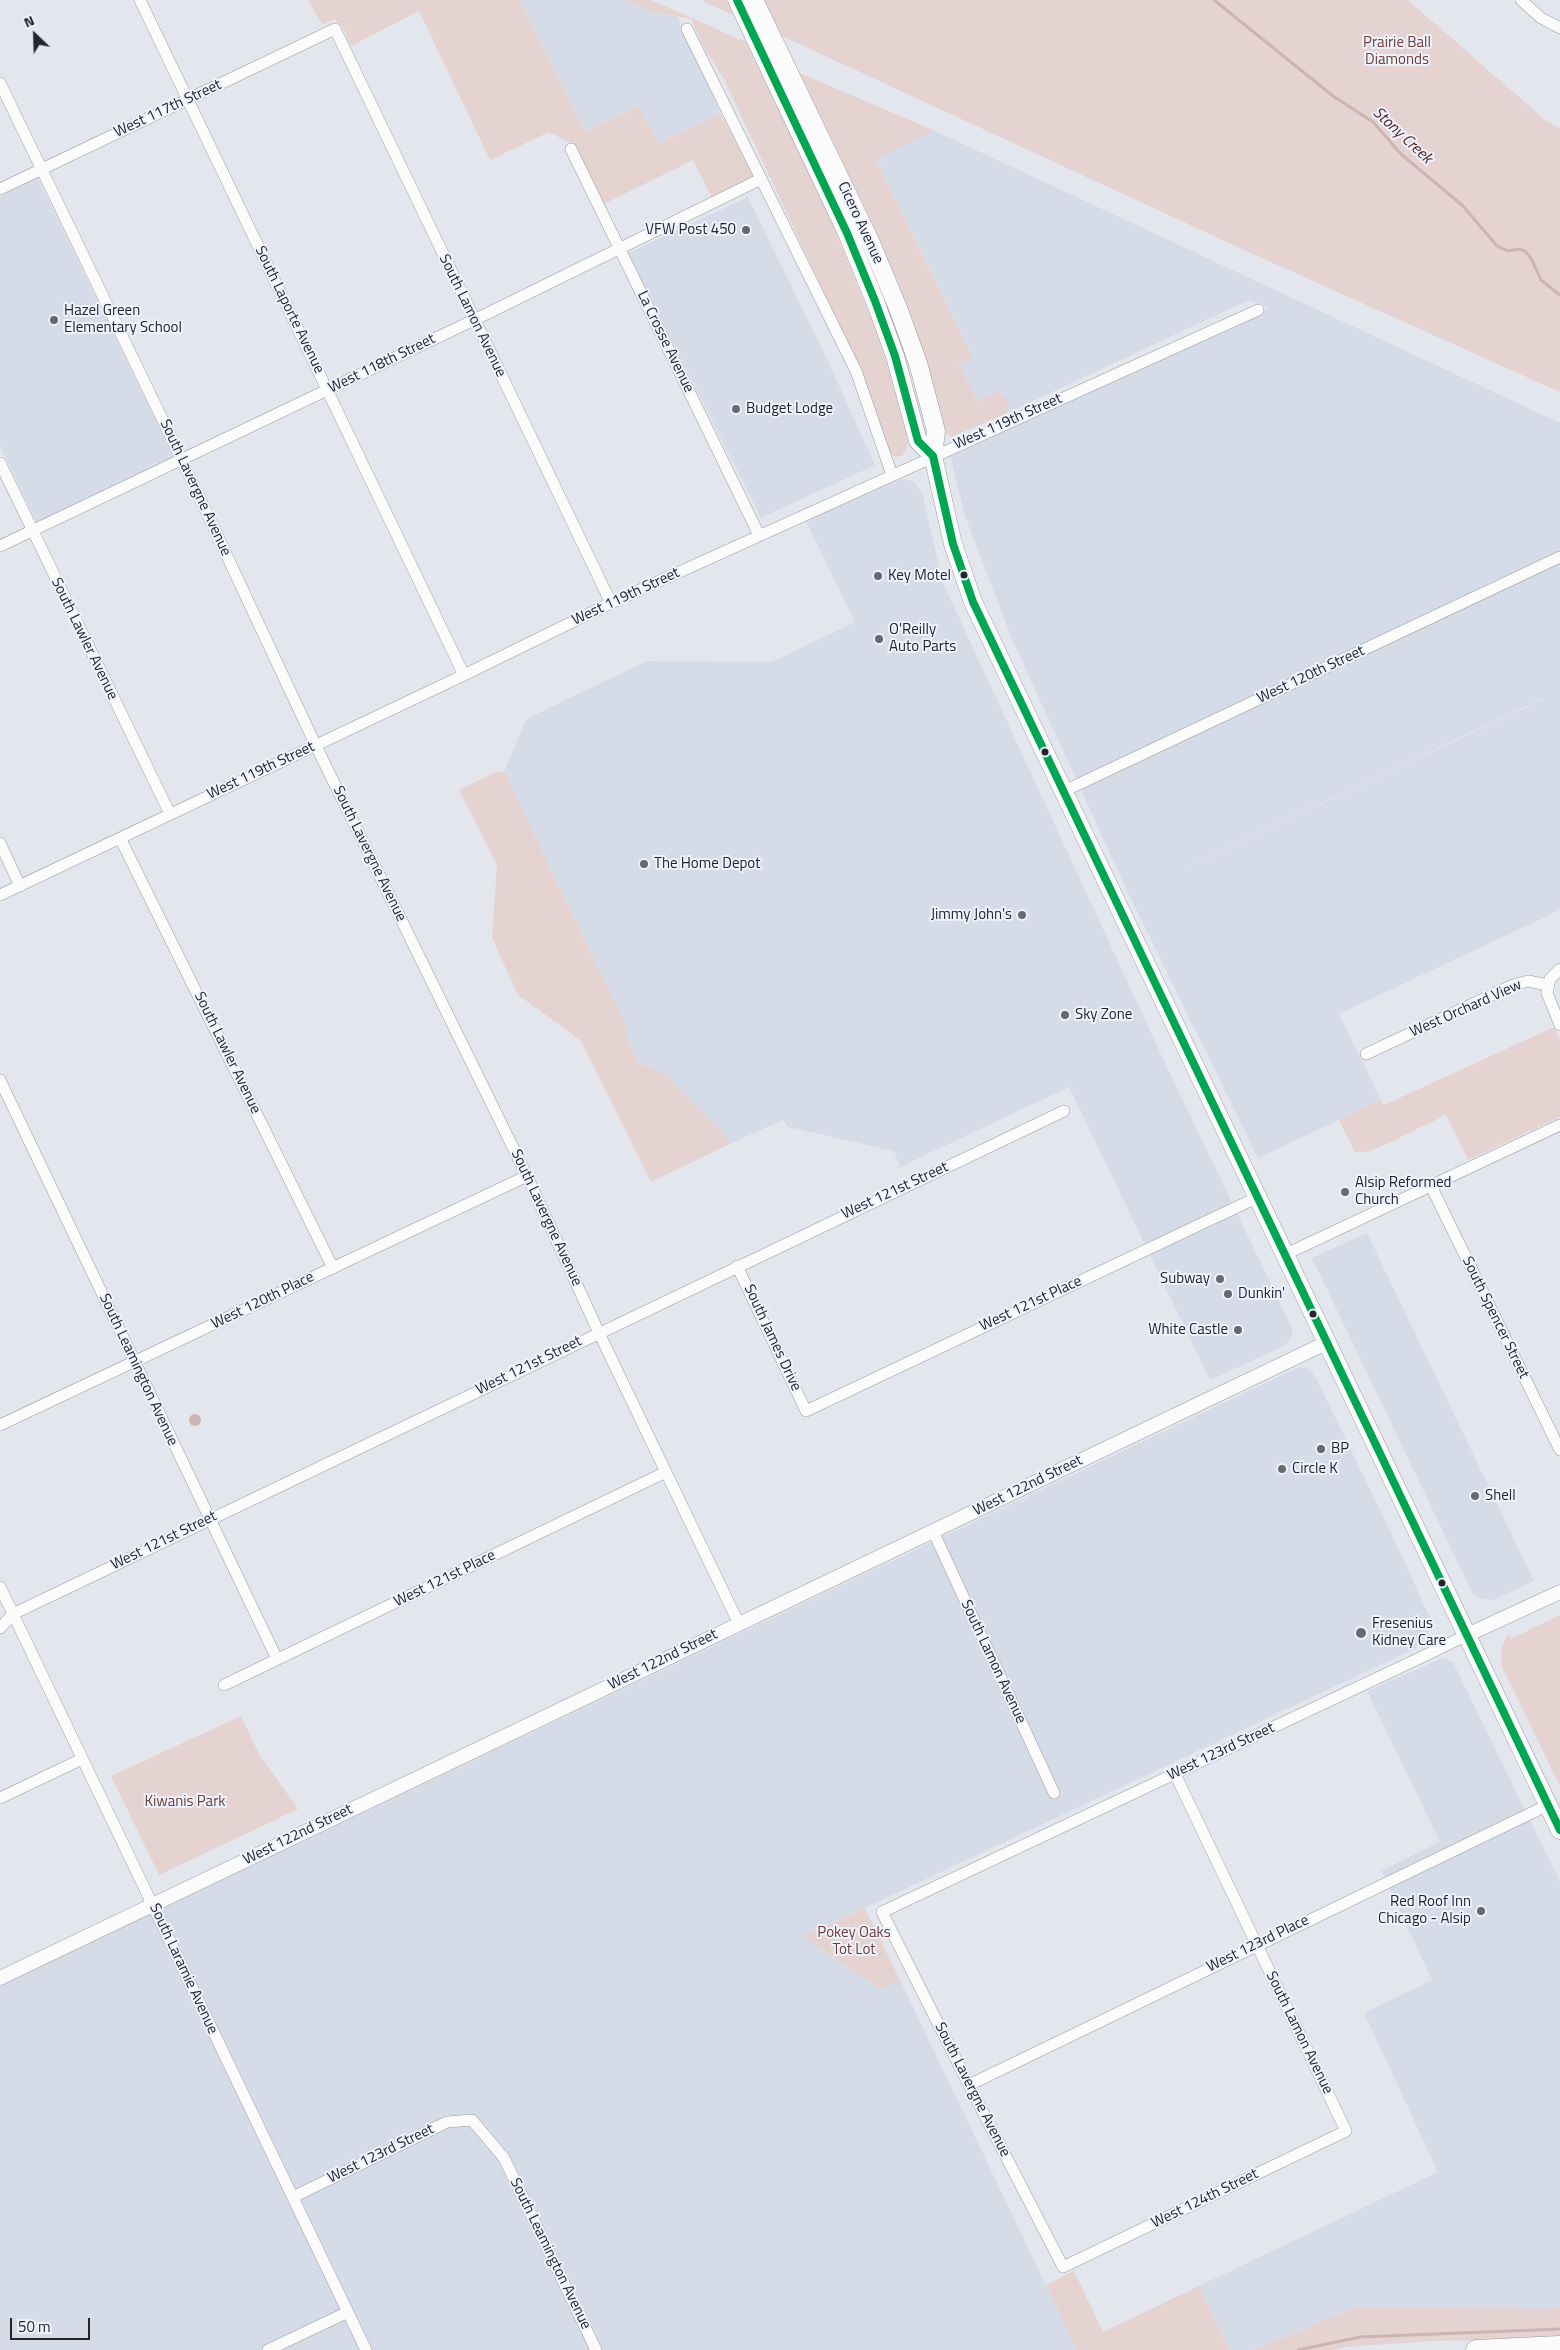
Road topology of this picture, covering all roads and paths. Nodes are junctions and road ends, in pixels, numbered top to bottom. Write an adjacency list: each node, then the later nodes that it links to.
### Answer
1 (140, 0): 9 (street, South Laporte Avenue)
2 (737, 0): 18 (main road, Cicero Avenue)
3 (754, 0): 18 (main road, Cicero Avenue)
4 (1521, 0): 5 (street)
5 (1560, 28)
6 (335, 29): 9 (street, West 117th Street); 16 (street, South Lamon Avenue)
7 (687, 29): 12 (street)
8 (0, 83): 11 (street, South Lavergne Avenue)
9 (188, 100): 11 (street, West 117th Street); 17 (street, South Laporte Avenue)
10 (571, 149): 14 (street, La Crosse Avenue)
11 (41, 169): 13 (street, West 117th Street); 19 (street, South Lavergne Avenue)
12 (761, 179): 14 (street, West 118th Street); 21 (street)
13 (0, 189)
14 (620, 249): 16 (street, West 118th Street); 23 (street, La Crosse Avenue)
15 (1258, 310): 18 (street, West 119th Street)
16 (474, 320): 17 (street, West 118th Street); 26 (street, South Lamon Avenue)
17 (328, 390): 19 (street, West 118th Street); 27 (street, South Laporte Avenue)
18 (933, 456): 21 (street, West 119th Street); 29 (main road, Cicero Avenue)
19 (182, 460): 22 (street, West 118th Street); 28 (street, South Lavergne Avenue)
20 (0, 463): 22 (street, South Lawler Avenue)
21 (892, 475): 23 (street, West 119th Street)
22 (32, 531): 24 (street, West 118th Street); 30 (street, South Lawler Avenue)
23 (759, 535): 26 (street, West 119th Street)
24 (0, 546)
25 (1560, 557): 29 (street, West 120th Street)
26 (611, 603): 27 (street, West 119th Street)
27 (464, 675): 28 (street, West 119th Street)
28 (316, 746): 30 (street, West 119th Street); 42 (street, South Lavergne Avenue)
29 (1062, 792): 44 (main road, Cicero Avenue)
30 (170, 814): 31 (street, West 119th Street)
31 (120, 838): 33 (street, West 119th Street); 47 (street, South Lawler Avenue)
32 (0, 842): 33 (street)
33 (20, 886): 34 (street, West 119th Street)
34 (0, 894)
35 (1560, 969): 36 (street)
36 (1548, 985): 37 (street); 38 (street, West Orchard View)
37 (1560, 1025)
38 (1366, 1054)
39 (0, 1080): 50 (street, South Leamington Avenue)
40 (1064, 1111): 46 (street, West 121st Street)
41 (1560, 1125): 43 (street)
42 (527, 1176): 47 (street, West 120th Place); 48 (street, South Lavergne Avenue)
43 (1431, 1186): 45 (street); 53 (street, South Spencer Street)
44 (1256, 1198): 45 (main road, Cicero Avenue); 51 (street, West 121st Place)
45 (1284, 1255): 49 (main road, Cicero Avenue)
46 (738, 1266): 48 (street, West 121st Street); 51 (street, South James Drive)
47 (334, 1268): 50 (street, West 120th Place)
48 (599, 1333): 54 (street, South Lavergne Avenue); 55 (street, West 121st Street)
49 (1326, 1343): 56 (street, West 122nd Street); 62 (main road, Cicero Avenue)
50 (135, 1362): 52 (street, West 120th Place); 55 (street, South Leamington Avenue)
51 (806, 1410)
52 (0, 1425)
53 (1560, 1450)
54 (666, 1472): 60 (street, South Lavergne Avenue); 63 (street, West 121st Place)
55 (210, 1519): 59 (street, West 121st Street); 63 (street, South Leamington Avenue)
56 (933, 1531): 60 (street, West 122nd Street); 67 (street, South Lamon Avenue)
57 (0, 1587): 59 (street, South Laramie Avenue)
58 (1560, 1592): 62 (street, West 123rd Street)
59 (13, 1614): 61 (street, West 121st Street); 65 (street, South Laramie Avenue)
60 (739, 1624): 71 (street, West 122nd Street)
61 (0, 1628)
62 (1467, 1636): 66 (street, West 123rd Street); 69 (main road, Cicero Avenue)
63 (277, 1659): 64 (street, West 121st Place)
64 (224, 1685)
65 (82, 1759): 68 (street); 71 (street, South Laramie Avenue)
66 (1175, 1774): 72 (street, West 123rd Street); 73 (street, South Lamon Avenue)
67 (1054, 1793)
68 (0, 1798)
69 (1548, 1806): 70 (main road, Cicero Avenue); 73 (street, West 123rd Place)
70 (1560, 1830)
71 (152, 1905): 74 (street, West 122nd Street); 78 (street, South Laramie Avenue)
72 (882, 1912): 75 (street, South Lavergne Avenue)
73 (1257, 1944): 75 (street, West 123rd Place); 77 (street, South Lamon Avenue)
74 (0, 1978)
75 (969, 2085): 79 (street, South Lavergne Avenue)
76 (472, 2120): 78 (street, West 123rd Street); 84 (street, South Leamington Avenue)
77 (1346, 2131): 79 (street, West 124th Street)
78 (292, 2197): 80 (street, South Laramie Avenue)
79 (1064, 2267)
80 (348, 2312): 82 (street); 83 (street, South Laramie Avenue)
81 (1560, 2346): 85 (highway)
82 (268, 2350)
83 (366, 2350)
84 (596, 2350)
85 (1476, 2350)

